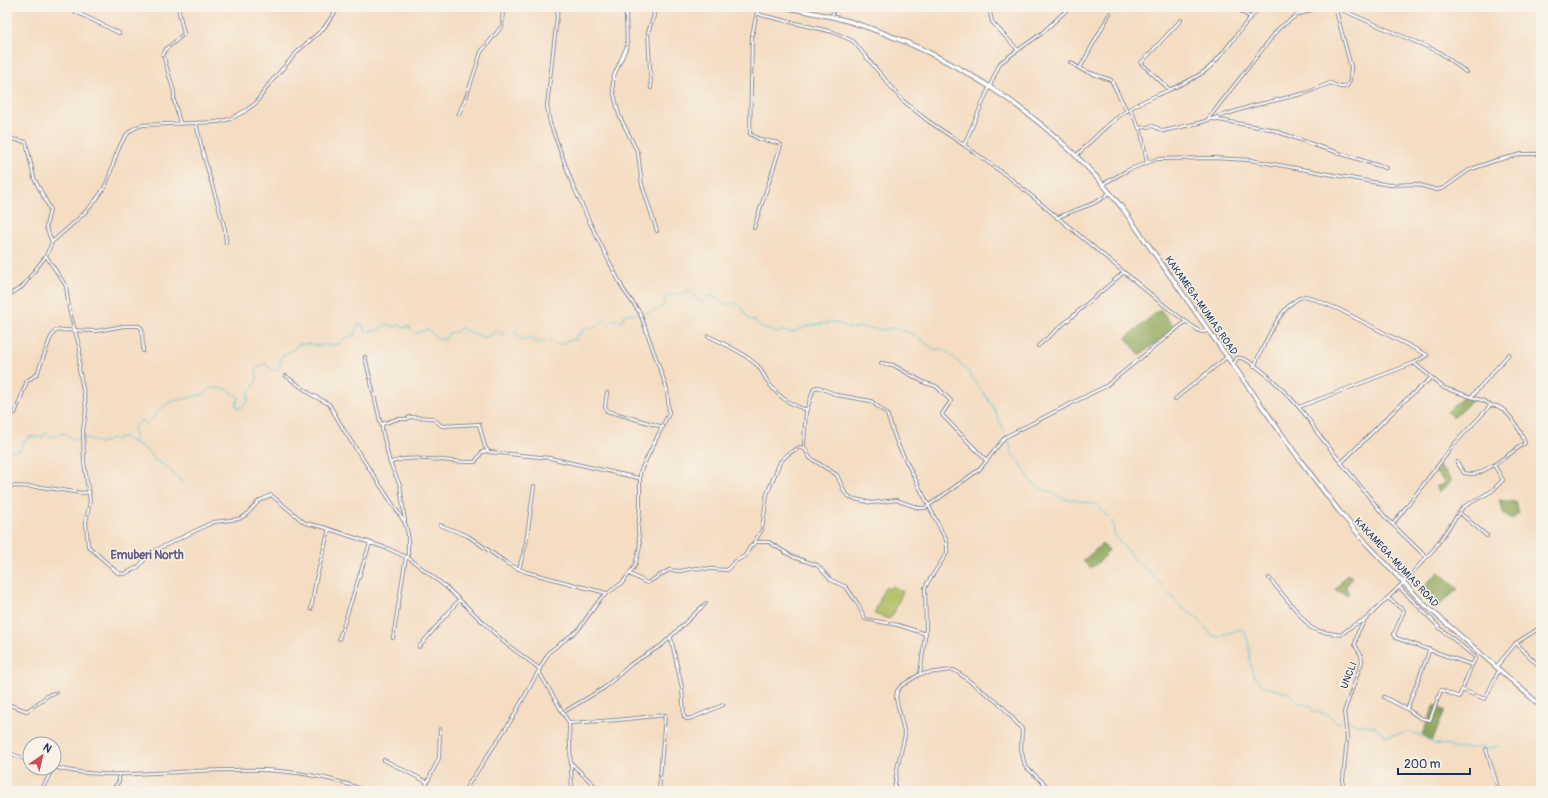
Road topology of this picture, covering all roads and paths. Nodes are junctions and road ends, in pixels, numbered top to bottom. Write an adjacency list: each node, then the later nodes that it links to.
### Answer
1 (66, 7): 22 (street)
2 (178, 7): 35 (street)
3 (339, 7): 36 (street)
4 (503, 7): 32 (street)
5 (558, 7): 77 (street)
6 (628, 7): 48 (street)
7 (652, 7): 28 (street)
8 (757, 7): 17 (street)
9 (783, 7): 19 (highway, KAKAMEGA-MUMIAS ROAD)
10 (834, 7): 19 (street)
11 (989, 7): 23 (street)
12 (1070, 7): 23 (street)
13 (1234, 7): 20 (street)
14 (1261, 7): 20 (street)
15 (1320, 7): 34 (street)
16 (1335, 7): 26 (street); 33 (street)
17 (757, 12): 39 (street); 47 (street)
18 (1110, 13): 25 (street)
19 (832, 17): 27 (highway, KAKAMEGA-MUMIAS ROAD)
20 (1250, 17): 29 (street)
21 (1181, 20): 29 (street)
22 (120, 34)
23 (1018, 50): 27 (street)
24 (1070, 62): 25 (street)
25 (1080, 68): 31 (street)
26 (1466, 72)
27 (990, 87): 39 (street); 41 (highway, KAKAMEGA-MUMIAS ROAD)
28 (651, 88)
29 (1169, 89): 30 (street)
30 (1130, 109): 31 (street); 37 (street)
31 (1127, 111): 41 (street)
32 (458, 114)
33 (1212, 119): 34 (street); 43 (street)
34 (1207, 120): 37 (street)
35 (180, 123): 36 (street); 49 (street)
36 (196, 123): 50 (street)
37 (1140, 128): 42 (street)
38 (7, 138): 49 (street)
39 (964, 145): 46 (street)
40 (1541, 154): 42 (street)
41 (1076, 156): 44 (highway, KAKAMEGA-MUMIAS ROAD)
42 (1147, 162): 44 (street)
43 (1386, 168)
44 (1103, 184): 45 (highway, KAKAMEGA-MUMIAS ROAD)
45 (1110, 192): 46 (street); 55 (highway, KAKAMEGA-MUMIAS ROAD)
46 (1057, 218): 52 (street)
47 (754, 228)
48 (657, 231)
49 (52, 242): 51 (street)
50 (226, 243)
51 (46, 256): 53 (street); 56 (street)
52 (1124, 272): 54 (street); 58 (street)
53 (7, 296)
54 (1185, 322): 55 (street); 82 (street)
55 (1209, 330): 61 (highway, KAKAMEGA-MUMIAS ROAD)
56 (75, 331): 59 (street); 75 (street); 90 (street)
57 (708, 336): 74 (street)
58 (1038, 346)
59 (143, 351)
60 (1509, 354): 70 (street)
61 (1228, 356): 65 (highway, KAKAMEGA-MUMIAS ROAD); 71 (street)
62 (365, 357): 76 (street)
63 (880, 363): 82 (street)
64 (1414, 363): 66 (street); 68 (street); 73 (street)
65 (1234, 364): 66 (street); 105 (highway, KAKAMEGA-MUMIAS ROAD)
66 (1254, 366): 73 (street)
67 (286, 376): 93 (street)
68 (1430, 378): 70 (street); 85 (street)
69 (608, 392): 77 (street)
70 (1472, 396): 72 (street)
71 (1175, 399)
72 (1491, 405): 86 (street); 94 (street)
73 (1299, 407): 85 (street)
74 (807, 410): 78 (street); 91 (street)
75 (15, 413)
76 (381, 425): 81 (street); 84 (street)
77 (663, 427): 87 (street)
78 (804, 443): 79 (street); 80 (street)
79 (800, 447): 80 (street); 99 (street)
80 (805, 449): 91 (street)
81 (487, 450): 84 (street); 87 (street)
82 (986, 460): 91 (street)
83 (1457, 462): 86 (street)
84 (390, 463): 93 (street)
85 (1342, 463): 94 (street)
86 (1494, 465): 92 (street, UNCLI)
87 (638, 478): 103 (street)
88 (7, 486): 90 (street)
89 (534, 486): 102 (street)
90 (90, 492): 96 (street)
91 (929, 504): 116 (street)
92 (1460, 513): 97 (street); 100 (street, UNCLI)
93 (405, 523): 101 (street)
94 (1393, 524): 100 (street)
95 (440, 525): 102 (street)
96 (329, 529): 98 (street); 111 (street)
97 (1487, 536)
98 (370, 543): 101 (street); 119 (street)
99 (753, 544): 103 (street); 116 (street)
100 (1426, 557): 105 (street, UNCLI)
101 (407, 558): 109 (street); 117 (street)
102 (519, 569): 107 (street)
103 (630, 574): 107 (street)
104 (1270, 578): 113 (street)
105 (1403, 583): 106 (street, UNCLI); 112 (highway, KAKAMEGA-MUMIAS ROAD)
106 (1398, 587): 108 (street, UNCLI); 114 (street)
107 (606, 593): 130 (street)
108 (1388, 598): 113 (street, UNCLI); 123 (street)
109 (460, 600): 122 (street); 130 (street)
110 (706, 603): 118 (street)
111 (312, 609)
112 (1436, 616): 114 (street); 121 (highway, KAKAMEGA-MUMIAS ROAD)
113 (1365, 620): 161 (street, UNCLI)
114 (1432, 620): 124 (street)
115 (1541, 627): 120 (street)
116 (926, 634): 131 (street)
117 (393, 638)
118 (671, 638): 136 (street); 139 (street)
119 (339, 639)
120 (1516, 643): 128 (street); 129 (street)
121 (1469, 644): 124 (street); 125 (highway, KAKAMEGA-MUMIAS ROAD)
122 (419, 647)
123 (1430, 649): 127 (street); 138 (street)
124 (1465, 649): 126 (street)
125 (1479, 653): 126 (street); 128 (highway, KAKAMEGA-MUMIAS ROAD)
126 (1476, 658): 127 (street)
127 (1472, 665): 132 (street)
128 (1497, 668): 132 (street); 137 (highway, KAKAMEGA-MUMIAS ROAD)
129 (1541, 668)
130 (539, 670): 139 (street); 155 (street)
131 (920, 674): 159 (street); 160 (street)
132 (1462, 690): 138 (street)
133 (56, 693): 135 (street)
134 (1384, 697): 138 (street)
135 (7, 704)
136 (723, 705)
137 (1541, 706)
138 (1407, 709)
139 (562, 713): 140 (street)
140 (569, 723): 146 (street); 158 (street)
141 (440, 729): 150 (street)
142 (1486, 749): 162 (street)
143 (7, 752): 144 (street)
144 (22, 758)
145 (384, 760): 150 (street)
146 (571, 763): 156 (street); 157 (street)
147 (62, 769): 148 (street)
148 (119, 775): 152 (street); 153 (street)
149 (49, 776): 151 (street)
150 (428, 782): 154 (street)
151 (41, 791)
152 (112, 791)
153 (367, 791)
154 (423, 791)
155 (464, 791)
156 (572, 791)
157 (600, 791)
158 (659, 791)
159 (894, 791)
160 (1061, 791)
161 (1342, 791)
162 (1499, 791)

